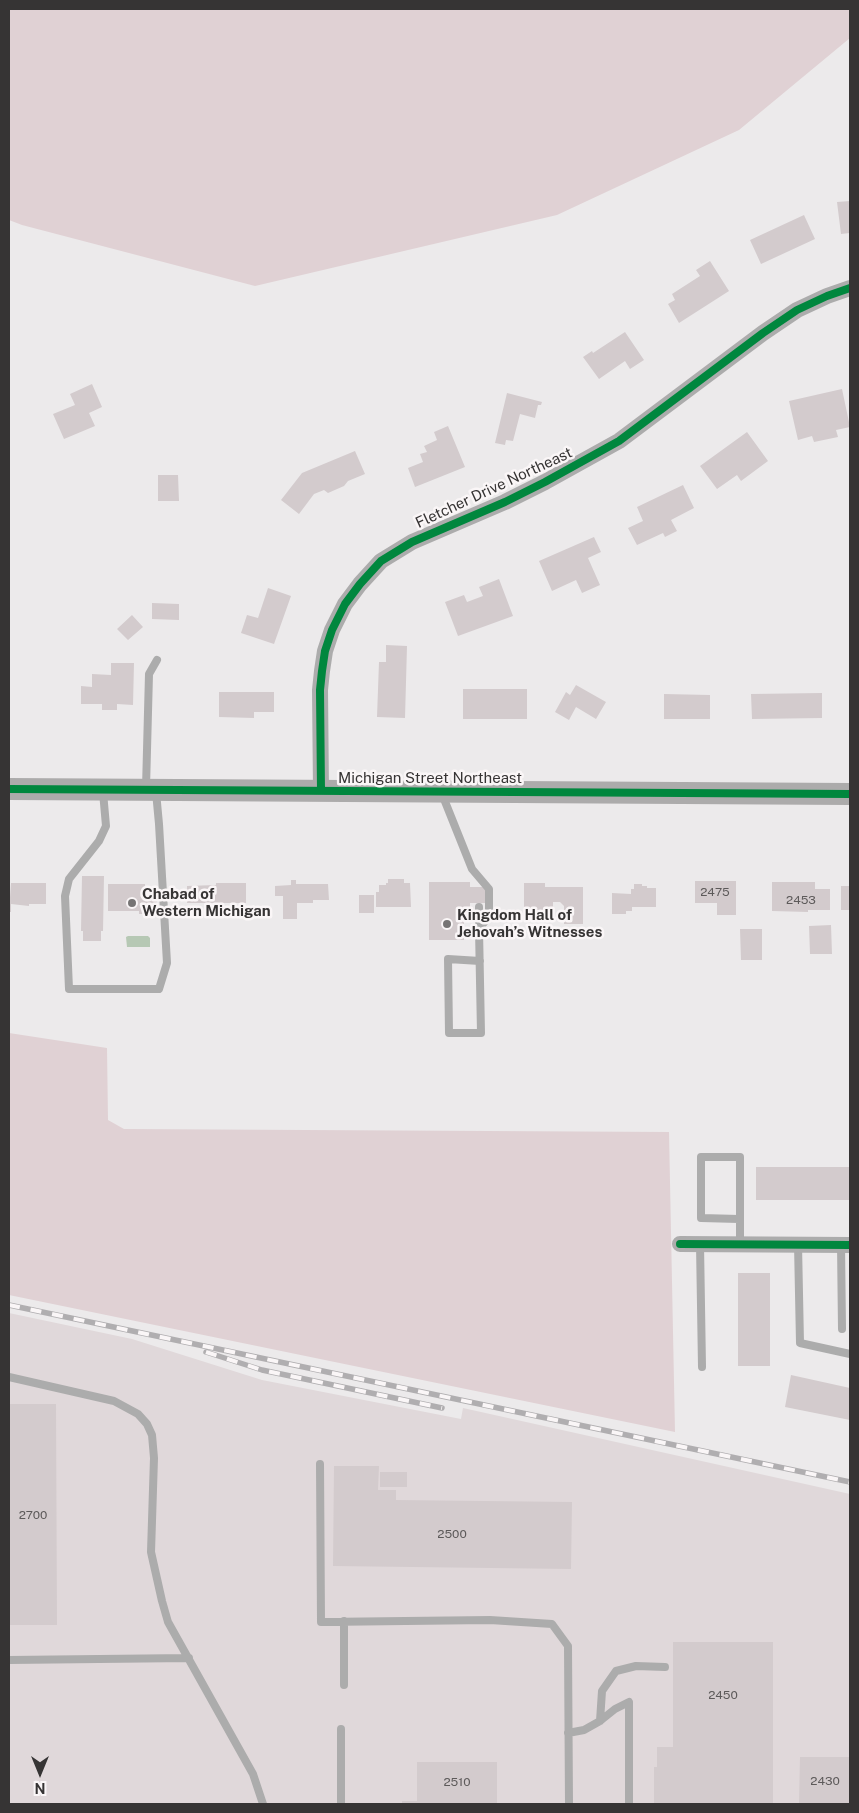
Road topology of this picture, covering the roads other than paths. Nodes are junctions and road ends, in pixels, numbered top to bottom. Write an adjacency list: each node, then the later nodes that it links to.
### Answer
1 (850, 288): 6 (street, Fletcher Drive Northeast)
2 (157, 660): 5 (lane)
3 (9, 789): 4 (main road, Michigan Street Northeast)
4 (103, 790): 5 (main road, Michigan Street Northeast); 5 (lane)
5 (151, 790): 6 (main road, Michigan Street Northeast)
6 (321, 791): 7 (main road, Michigan Street Northeast)
7 (441, 792): 8 (main road, Michigan Street Northeast); 10 (lane)
8 (850, 794)
9 (479, 907): 10 (lane)
10 (479, 928): 11 (lane)
11 (480, 961): 11 (lane)
12 (739, 1219): 12 (lane); 15 (lane)
13 (680, 1244): 14 (street)
14 (700, 1244): 15 (street); 20 (lane)
15 (740, 1244): 16 (street)
16 (798, 1244): 17 (street); 19 (lane)
17 (846, 1244): 18 (lane)
18 (842, 1329)
19 (850, 1354)
20 (702, 1367)
21 (9, 1377): 24 (lane)
22 (320, 1464): 23 (lane)
23 (344, 1621): 27 (lane); 30 (lane)
24 (189, 1658): 25 (lane); 31 (lane)
25 (9, 1660)
26 (665, 1666): 28 (lane)
27 (344, 1685)
28 (600, 1721): 30 (lane); 34 (lane)
29 (341, 1729): 32 (lane)
30 (568, 1734): 33 (lane)
31 (263, 1804)
32 (341, 1804)
33 (568, 1804)
34 (629, 1804)

